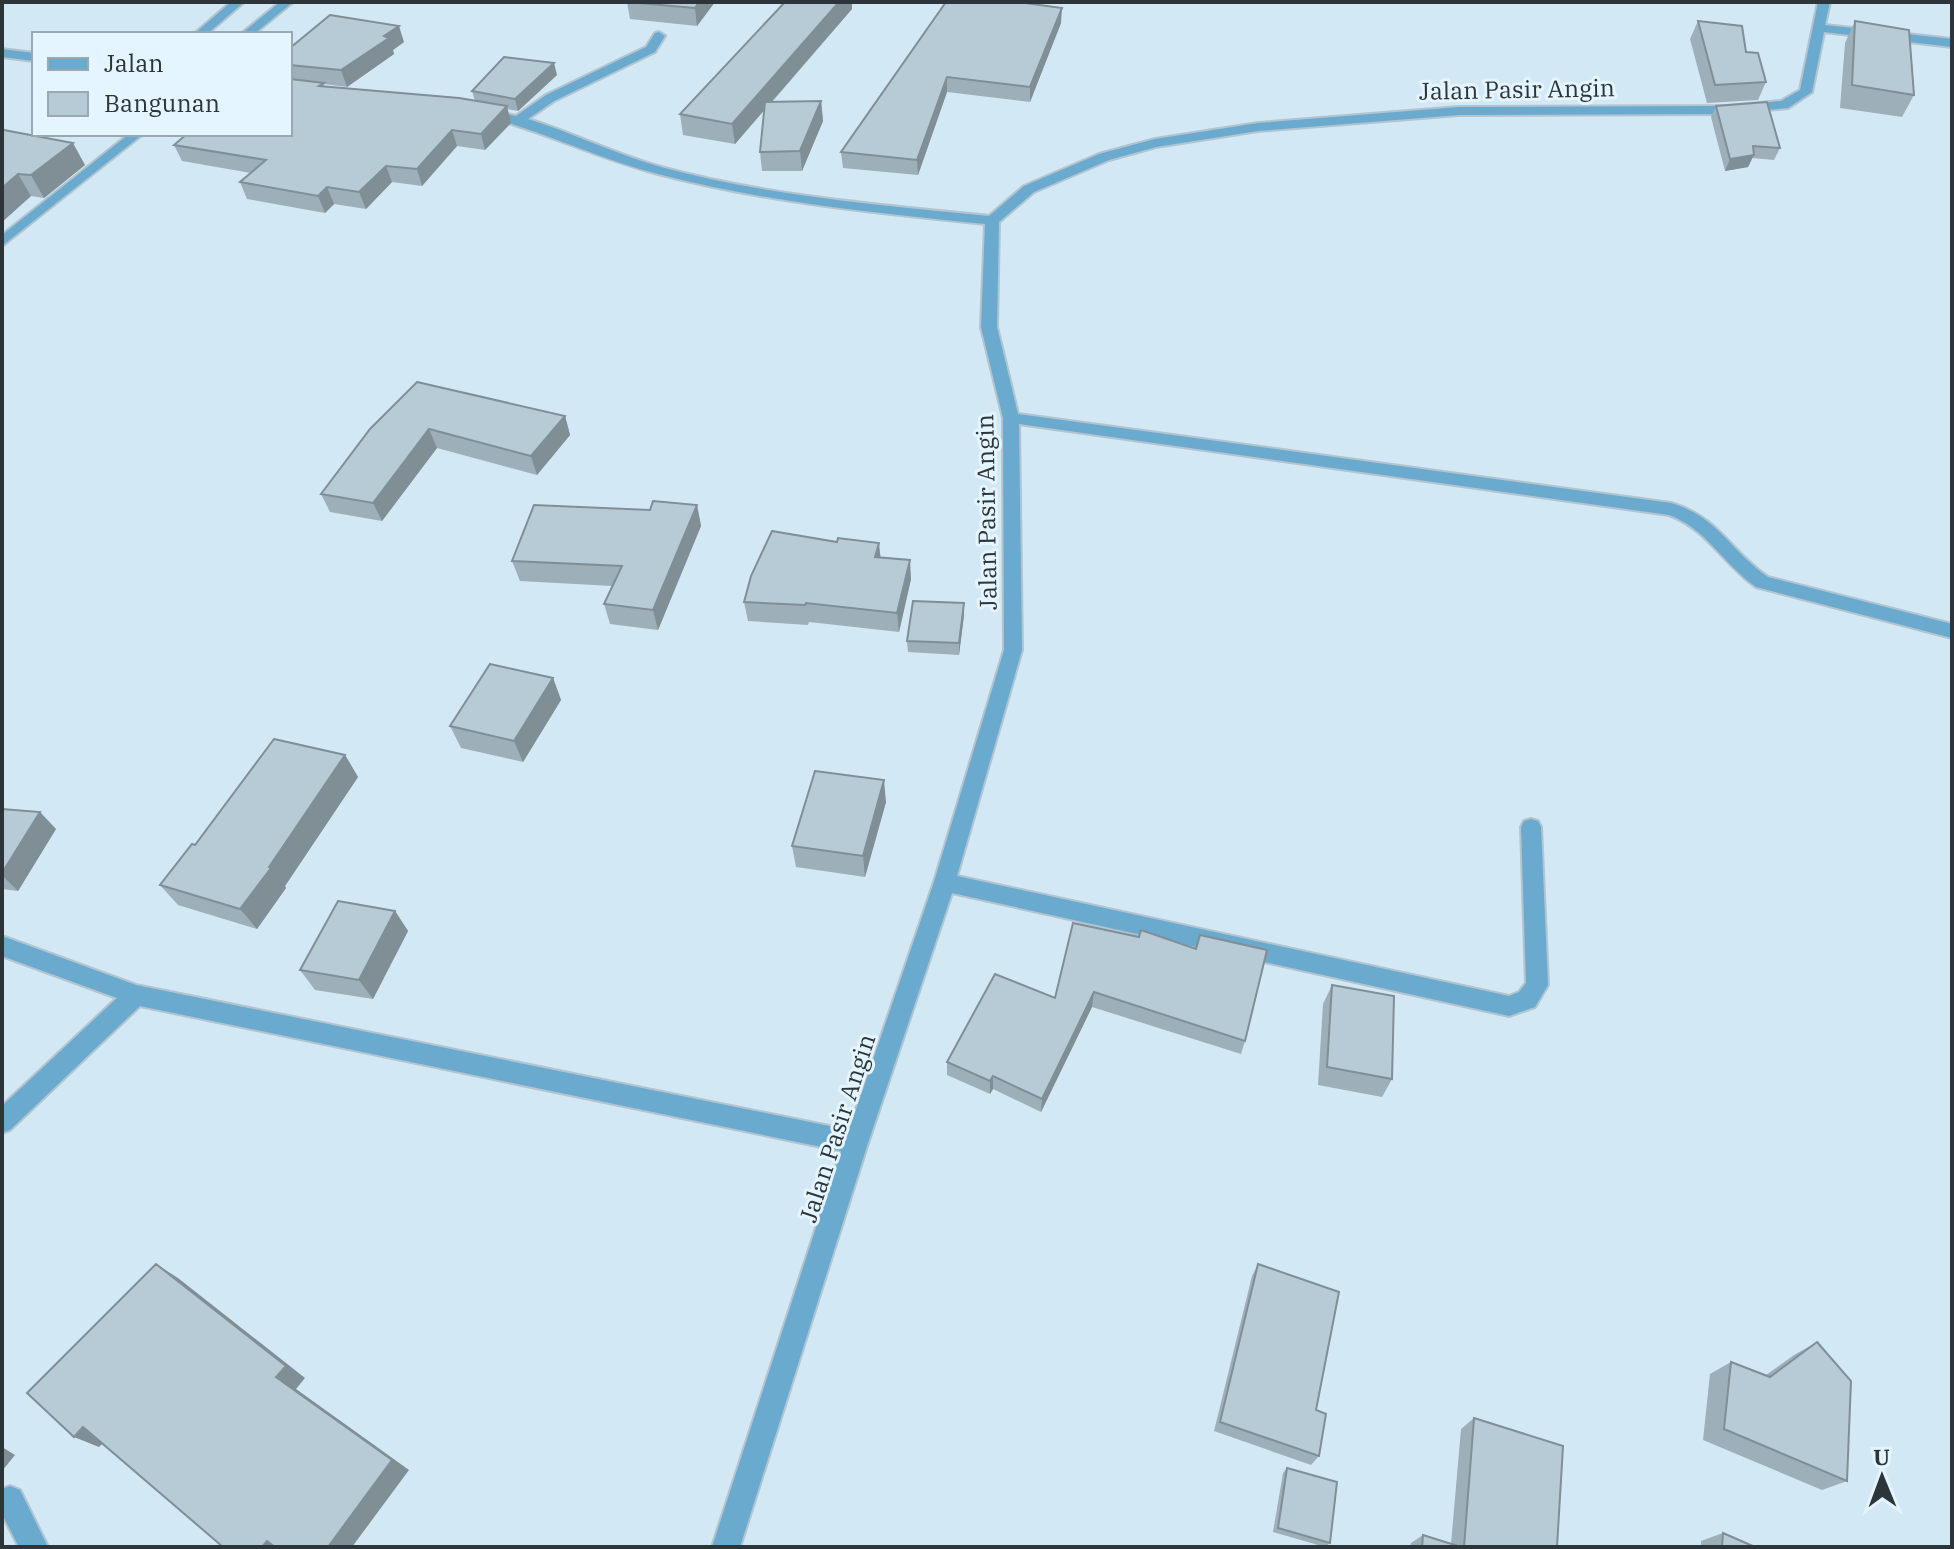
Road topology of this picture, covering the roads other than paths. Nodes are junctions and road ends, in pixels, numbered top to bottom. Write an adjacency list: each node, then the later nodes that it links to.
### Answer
1 (238, 2): 5 (street)
2 (287, 2): 6 (street)
3 (1824, 2): 4 (street, Jalan Pasir Angin)
4 (1821, 28): 8 (street); 14 (street, Jalan Pasir Angin)
5 (202, 32)
6 (250, 32)
7 (659, 36): 12 (street)
8 (1952, 43)
9 (2, 53): 10 (street)
10 (32, 57)
11 (467, 108): 12 (street)
12 (521, 118): 14 (street)
13 (134, 136): 15 (street)
14 (992, 221): 16 (street, Jalan Pasir Angin)
15 (2, 242)
16 (1011, 418): 17 (street); 19 (street, Jalan Pasir Angin)
17 (1952, 631)
18 (1531, 827): 19 (street)
19 (945, 882): 23 (street, Jalan Pasir Angin)
20 (2, 946): 21 (street)
21 (136, 995): 22 (street); 23 (street)
22 (2, 1122)
23 (856, 1143): 26 (street, Jalan Pasir Angin)
24 (10, 1500): 25 (street)
25 (34, 1547)
26 (726, 1547)

